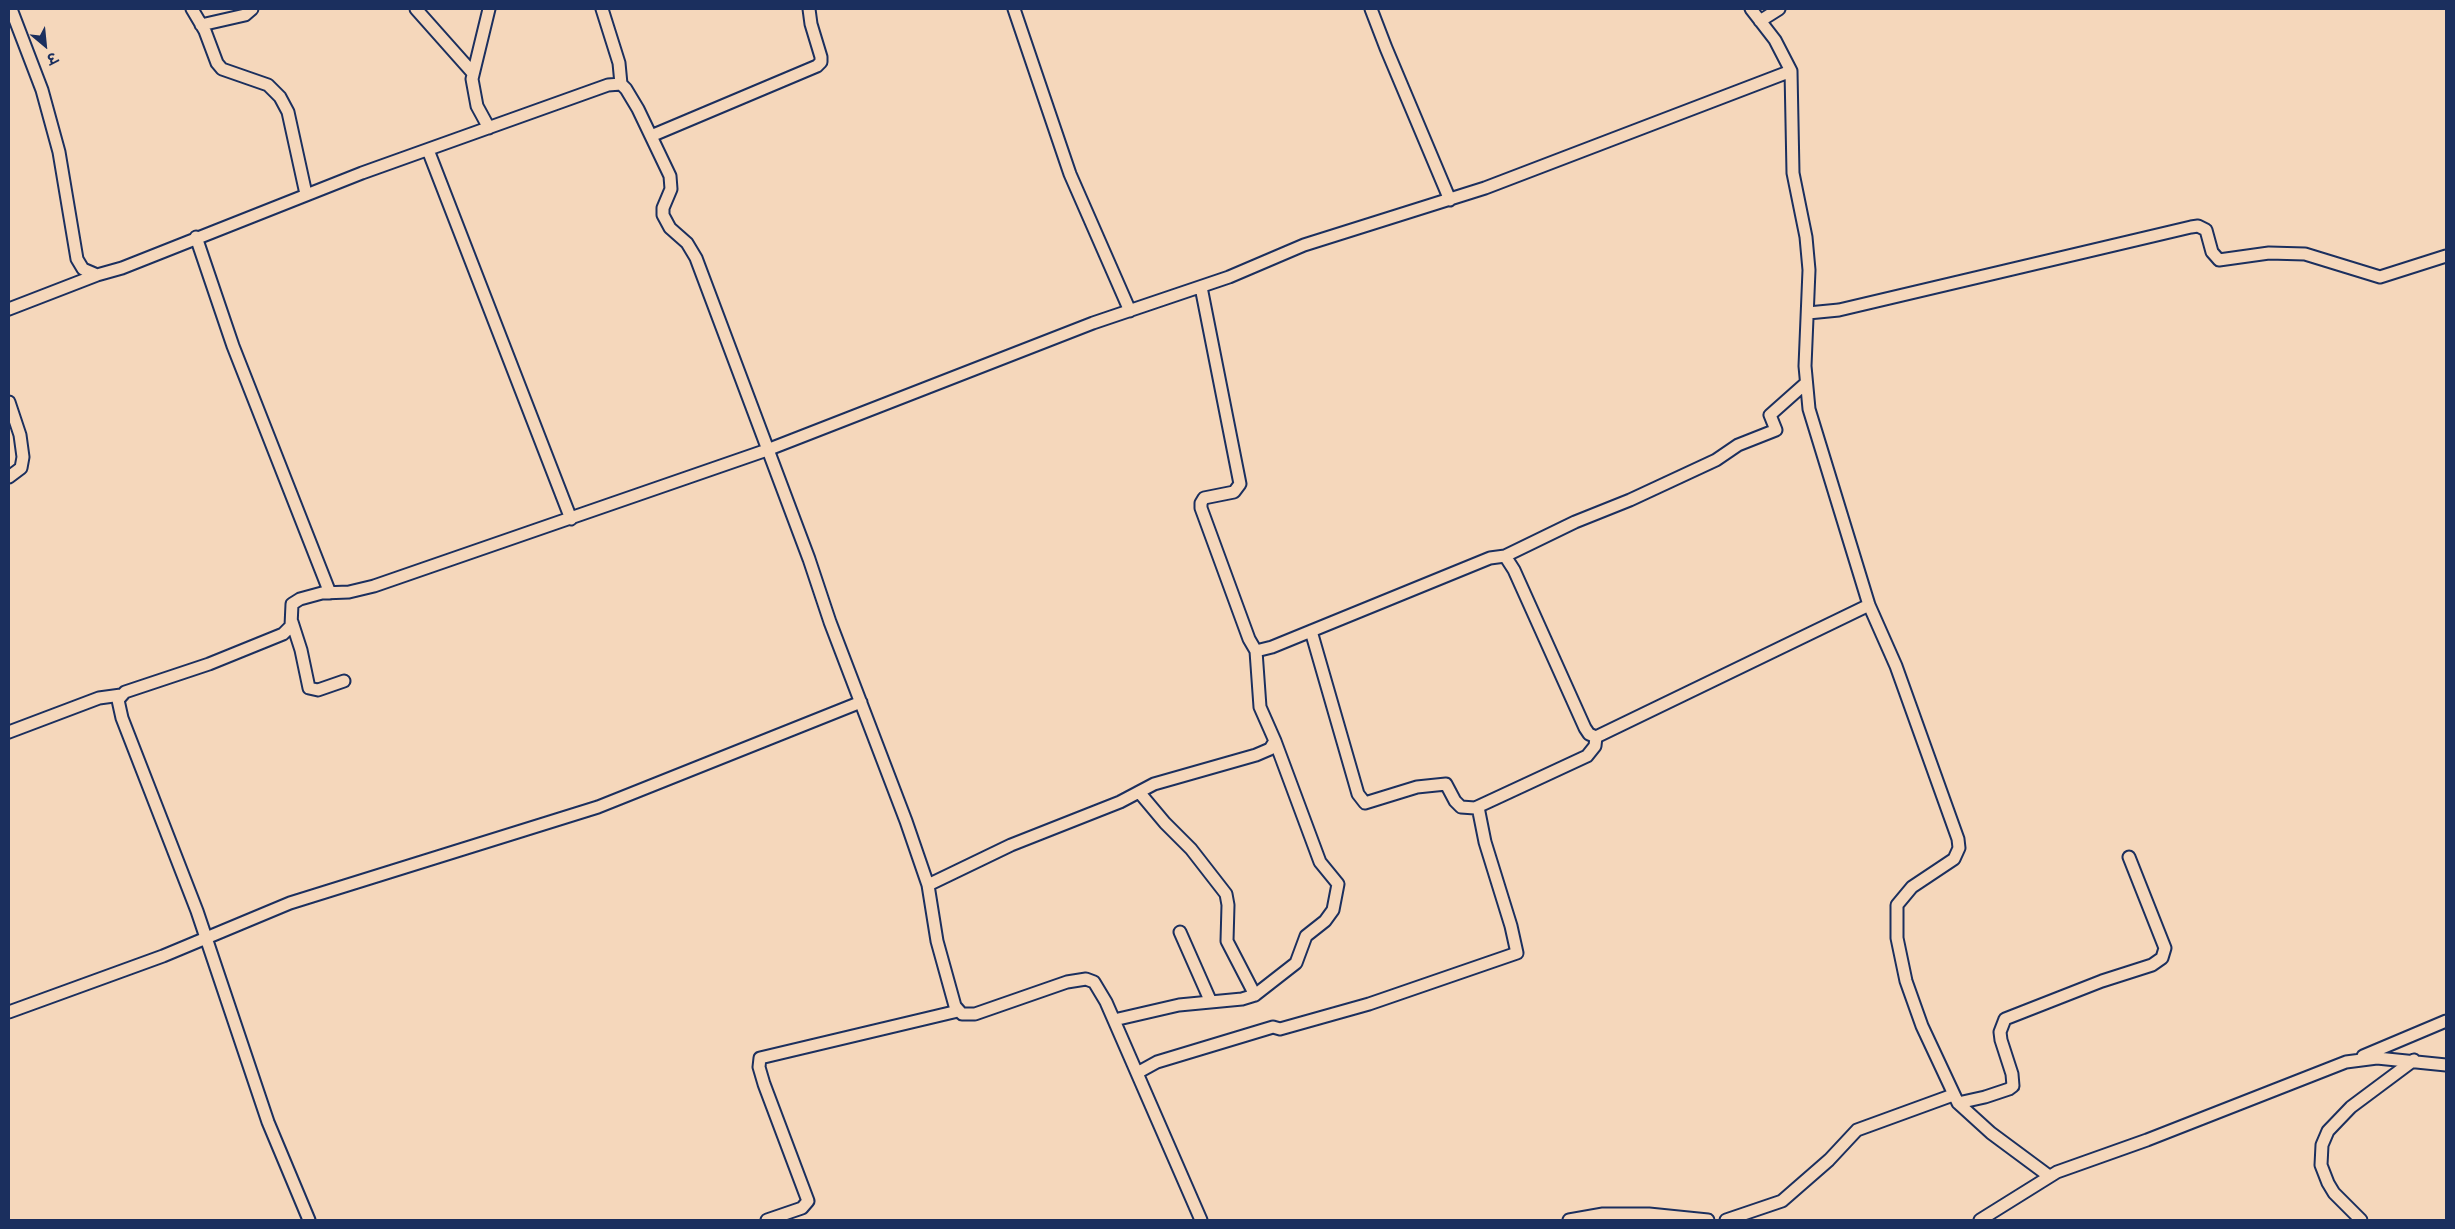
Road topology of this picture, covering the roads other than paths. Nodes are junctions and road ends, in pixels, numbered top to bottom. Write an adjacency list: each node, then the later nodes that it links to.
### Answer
1 (10, 9): 24 (street)
2 (192, 9): 13 (street)
3 (252, 9): 13 (street)
4 (416, 9): 15 (street)
5 (489, 9): 15 (street)
6 (602, 9): 16 (street)
7 (809, 9): 18 (street)
8 (1014, 9): 27 (street)
9 (1372, 9): 21 (street)
10 (1751, 9): 12 (street)
11 (1779, 9): 12 (street)
12 (1760, 21): 14 (street)
13 (202, 25): 20 (street)
14 (1791, 71): 21 (street); 28 (street)
15 (472, 72): 17 (street)
16 (621, 84): 17 (street); 18 (street)
17 (489, 128): 19 (street)
18 (651, 136): 31 (street)
19 (428, 150): 20 (street); 33 (street)
20 (306, 194): 22 (street)
21 (1450, 200): 25 (street)
22 (196, 237): 24 (street); 35 (street)
23 (2446, 256): 28 (street)
24 (97, 275): 26 (street)
25 (1201, 287): 27 (street); 39 (street)
26 (9, 309)
27 (1130, 311): 31 (street)
28 (1808, 313): 29 (street)
29 (1806, 383): 34 (street); 36 (street)
30 (9, 402): 32 (street)
31 (767, 450): 33 (street); 42 (street)
32 (9, 477)
33 (571, 519): 35 (street)
34 (1505, 556): 38 (street); 44 (street)
35 (330, 593): 37 (street)
36 (1869, 606): 44 (street); 62 (street)
37 (292, 622): 40 (street); 41 (street)
38 (1311, 631): 39 (street); 47 (street)
39 (1256, 651): 45 (street)
40 (344, 681)
41 (122, 695): 43 (street); 51 (street)
42 (861, 702): 49 (street); 51 (street)
43 (9, 732)
44 (1596, 737): 47 (street)
45 (1275, 741): 46 (street); 52 (street)
46 (1139, 792): 49 (street); 52 (street)
47 (1478, 807): 61 (street)
48 (2129, 857): 62 (street)
49 (928, 885): 54 (street)
50 (1180, 932): 53 (street)
51 (206, 937): 55 (street); 64 (street)
52 (1255, 995): 53 (street)
53 (1210, 1000): 56 (street)
54 (958, 1011): 56 (street); 65 (street)
55 (9, 1012)
56 (1114, 1020): 61 (street)
57 (2446, 1021): 58 (street)
58 (2355, 1059): 59 (street); 63 (street)
59 (2414, 1060): 60 (street); 71 (street)
60 (2446, 1065)
61 (1137, 1073): 66 (street)
62 (1956, 1099): 63 (street); 69 (street)
63 (2049, 1176): 70 (street)
64 (310, 1220)
65 (767, 1220)
66 (1201, 1220)
67 (1569, 1220): 68 (street)
68 (1708, 1220)
69 (1726, 1220)
70 (1980, 1220)
71 (2361, 1220)

